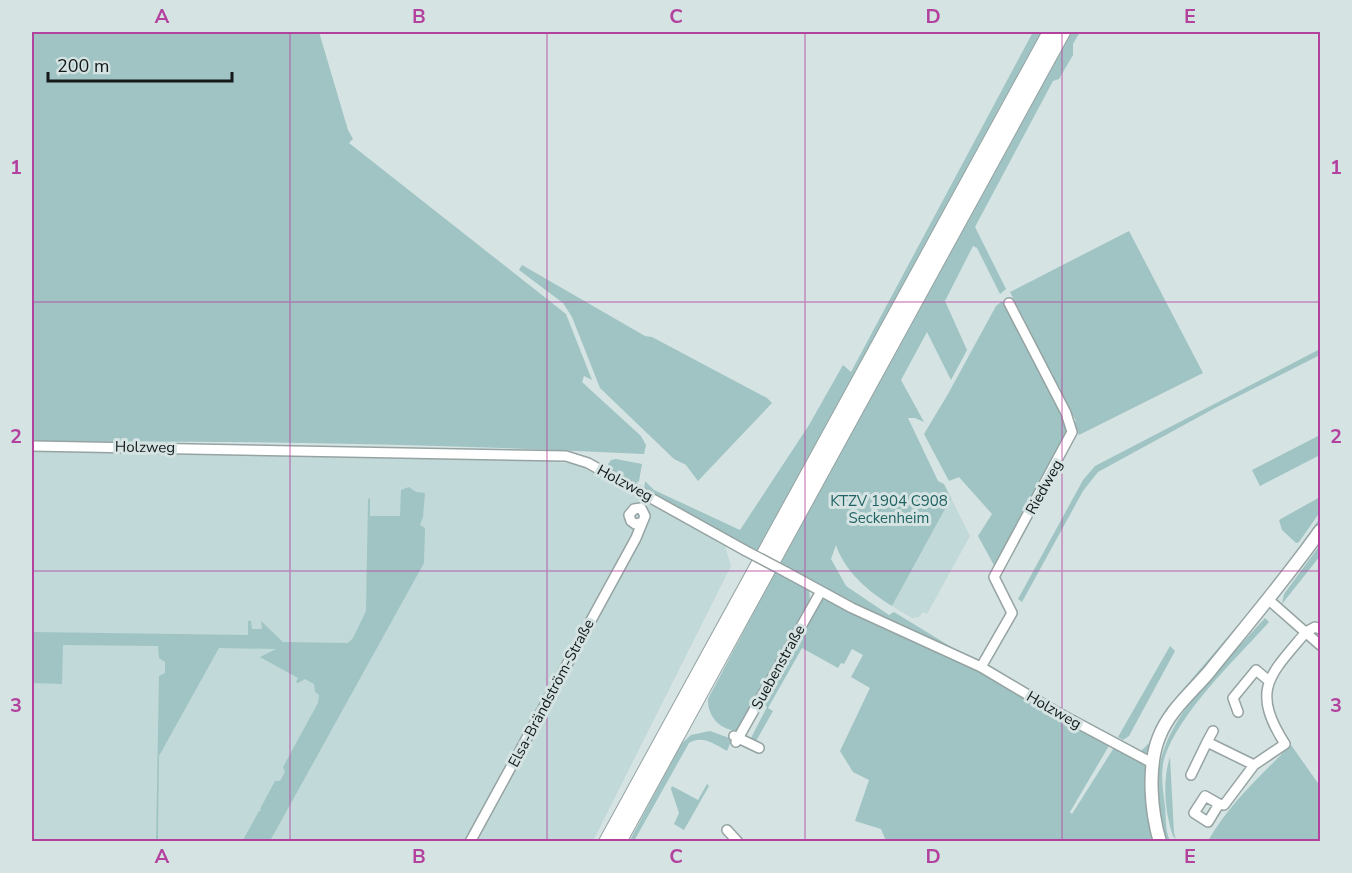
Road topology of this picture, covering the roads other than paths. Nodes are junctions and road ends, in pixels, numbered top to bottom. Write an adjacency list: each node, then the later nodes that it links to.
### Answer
1 (1050, 32): 27 (highway)
2 (1063, 32): 28 (highway)
3 (1009, 303): 15 (street, Riedweg)
4 (32, 446): 5 (street, Holzweg)
5 (647, 496): 6 (street); 10 (street, Holzweg, bridge)
6 (633, 508): 7 (street); 7 (street)
7 (637, 523): 26 (street, Elsa-Brändström-Straße)
8 (1320, 531): 11 (main road)
9 (1320, 540): 11 (main road)
10 (820, 593): 15 (street, Holzweg); 20 (street, Suebenstraße)
11 (1271, 602): 13 (street); 21 (main road)
12 (1320, 629): 13 (street)
13 (1306, 632): 14 (street); 16 (street)
14 (1320, 645)
15 (981, 667): 21 (street, Holzweg)
16 (1269, 681): 17 (street); 22 (street)
17 (1238, 712)
18 (1213, 731): 19 (street)
19 (1207, 742): 22 (street); 23 (street)
20 (759, 748)
21 (1154, 764): 30 (main road)
22 (1254, 765): 24 (street)
23 (1191, 775)
24 (1219, 804)
25 (727, 830): 29 (street)
26 (470, 842)
27 (606, 842)
28 (619, 842)
29 (738, 842)
30 (1160, 842)

